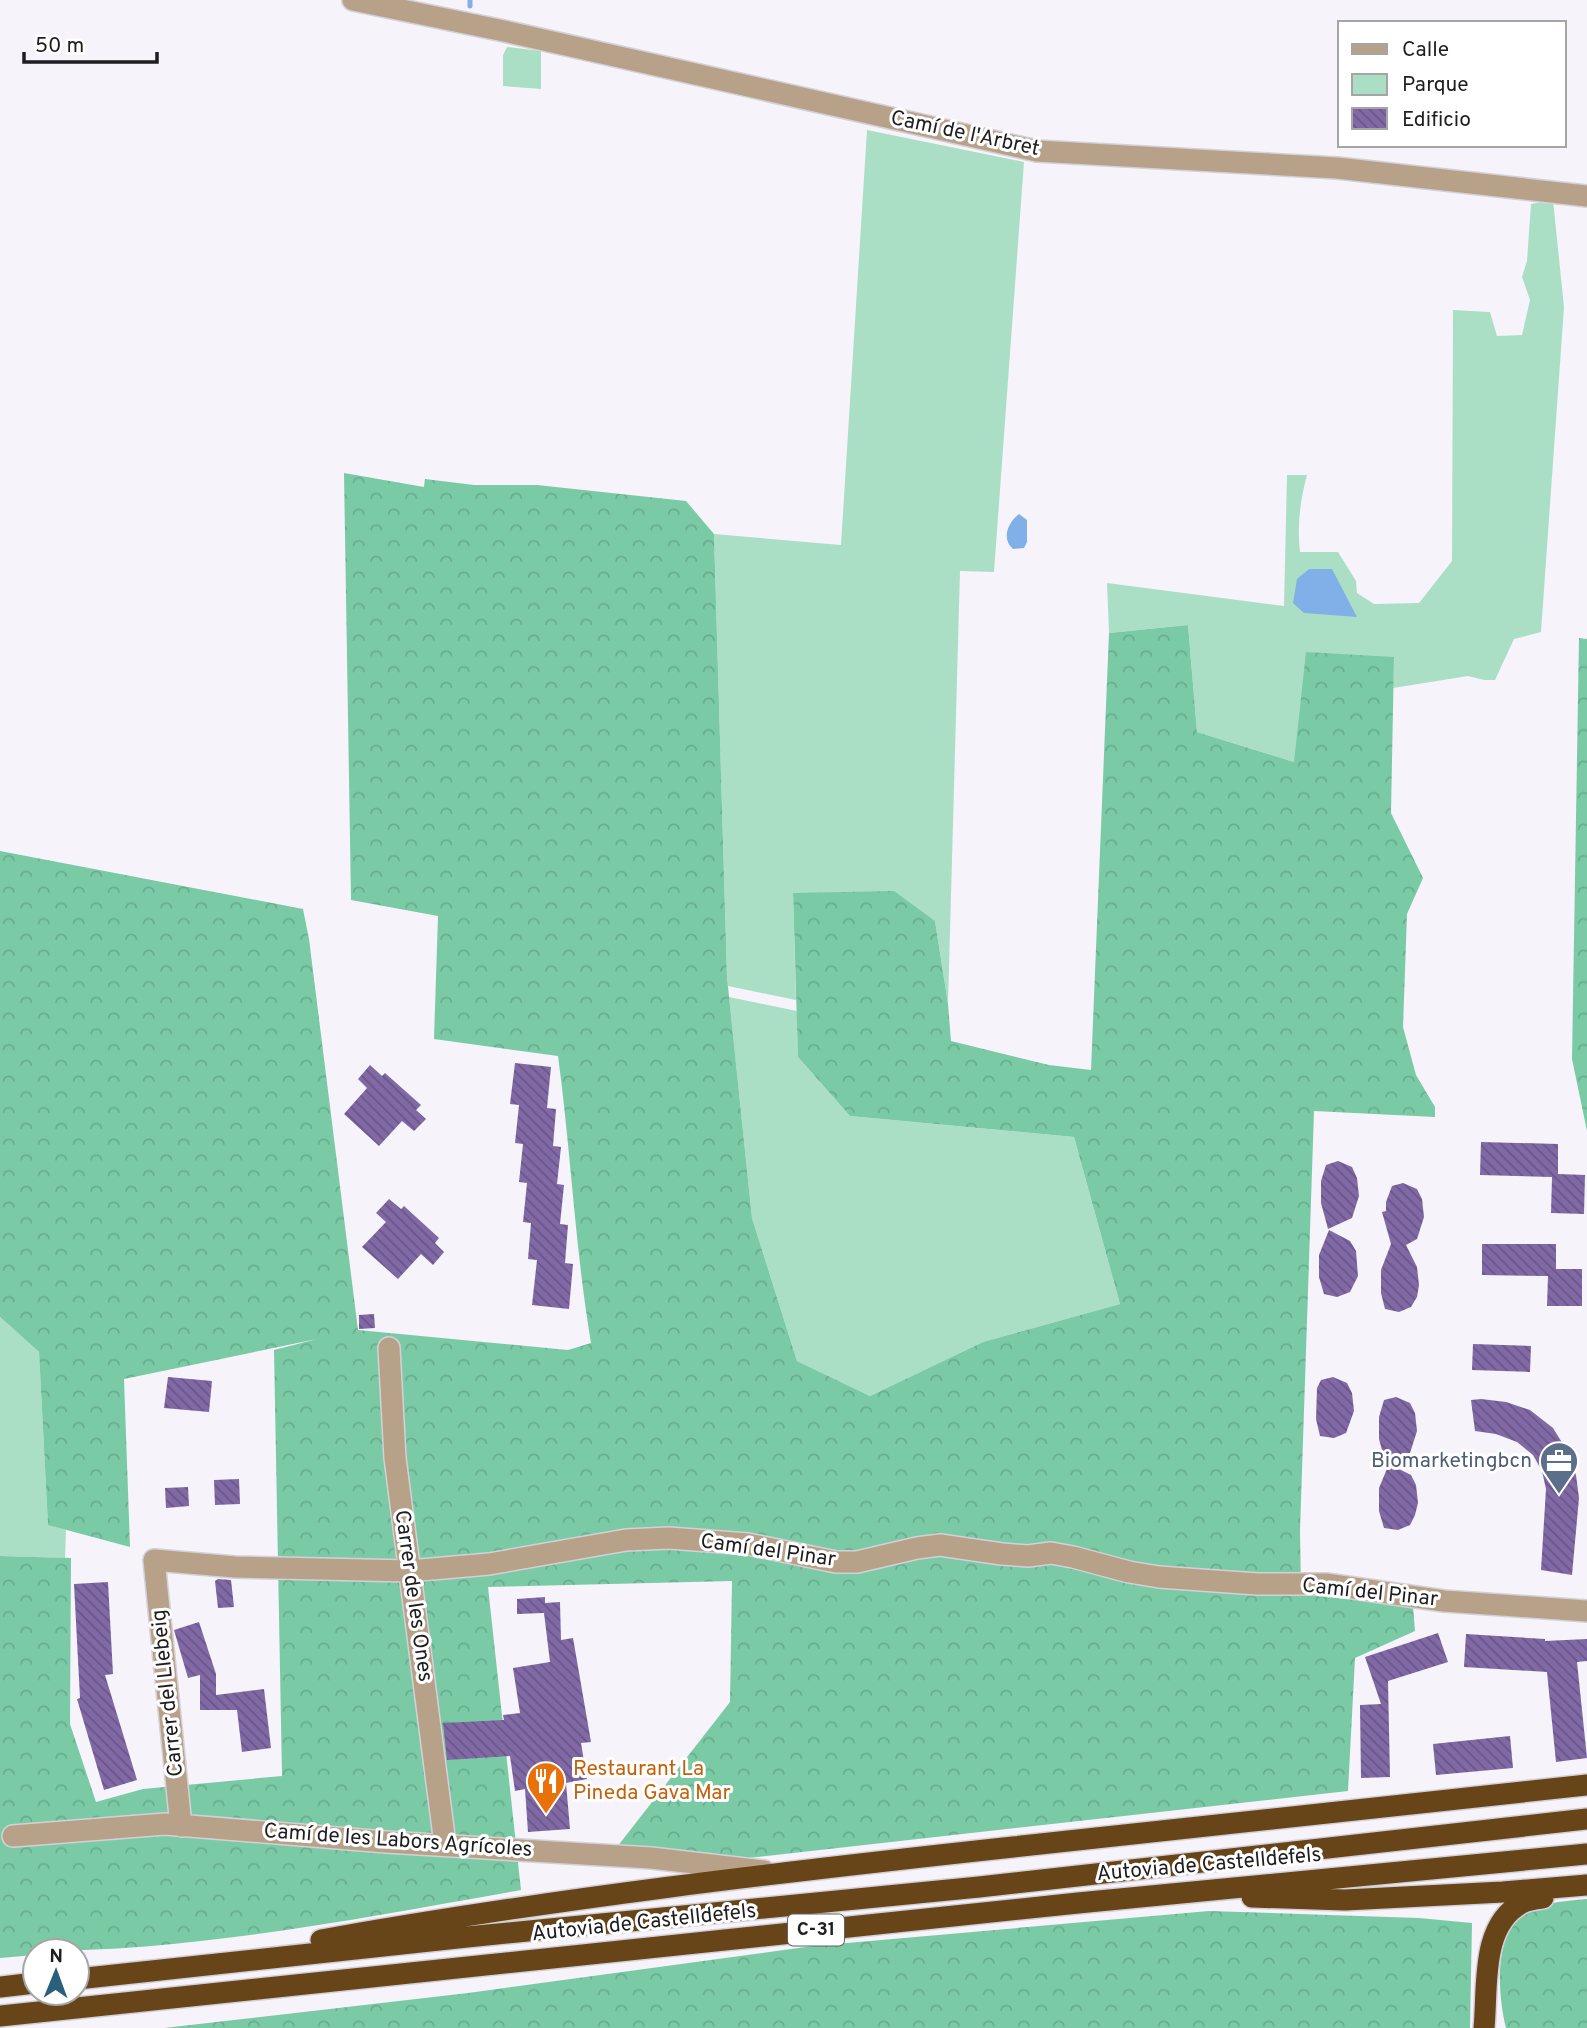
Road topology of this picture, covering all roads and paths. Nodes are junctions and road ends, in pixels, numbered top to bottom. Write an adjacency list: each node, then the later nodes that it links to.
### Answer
1 (353, 0): 2 (street, Camí de l'Arbret)
2 (1587, 196)
3 (389, 1348): 5 (street, Carrer de les Ones)
4 (154, 1560): 5 (street, Camí del Pinar); 9 (street, Carrer del Llebeig)
5 (409, 1571): 6 (street, Camí del Pinar); 11 (street, Carrer de les Ones)
6 (1587, 1611)
7 (1587, 1785): 13 (highway)
8 (1587, 1819): 17 (highway, Autovia de Castelldefels / C-31)
9 (181, 1826): 10 (street, Camí de les Labors Agrícoles); 11 (street, Camí de les Labors Agrícoles)
10 (12, 1836)
11 (445, 1844): 13 (street, Camí de les Labors Agrícoles)
12 (1587, 1854): 16 (highway, Autovia de Castelldefels / C-31)
13 (784, 1873): 17 (highway)
14 (1587, 1885): 16 (highway)
15 (1587, 1891): 23 (highway)
16 (1162, 1895): 22 (highway, Autovia de Castelldefels / C-31)
17 (168, 1968): 18 (highway, Autovia de Castelldefels / C-31)
18 (91, 1977)
19 (21, 1985): 20 (highway)
20 (0, 1987)
21 (0, 2018): 22 (highway, Autovia de Castelldefels / C-31); 24 (highway)
22 (42, 2019)
23 (1488, 2022)
24 (5, 2028)

